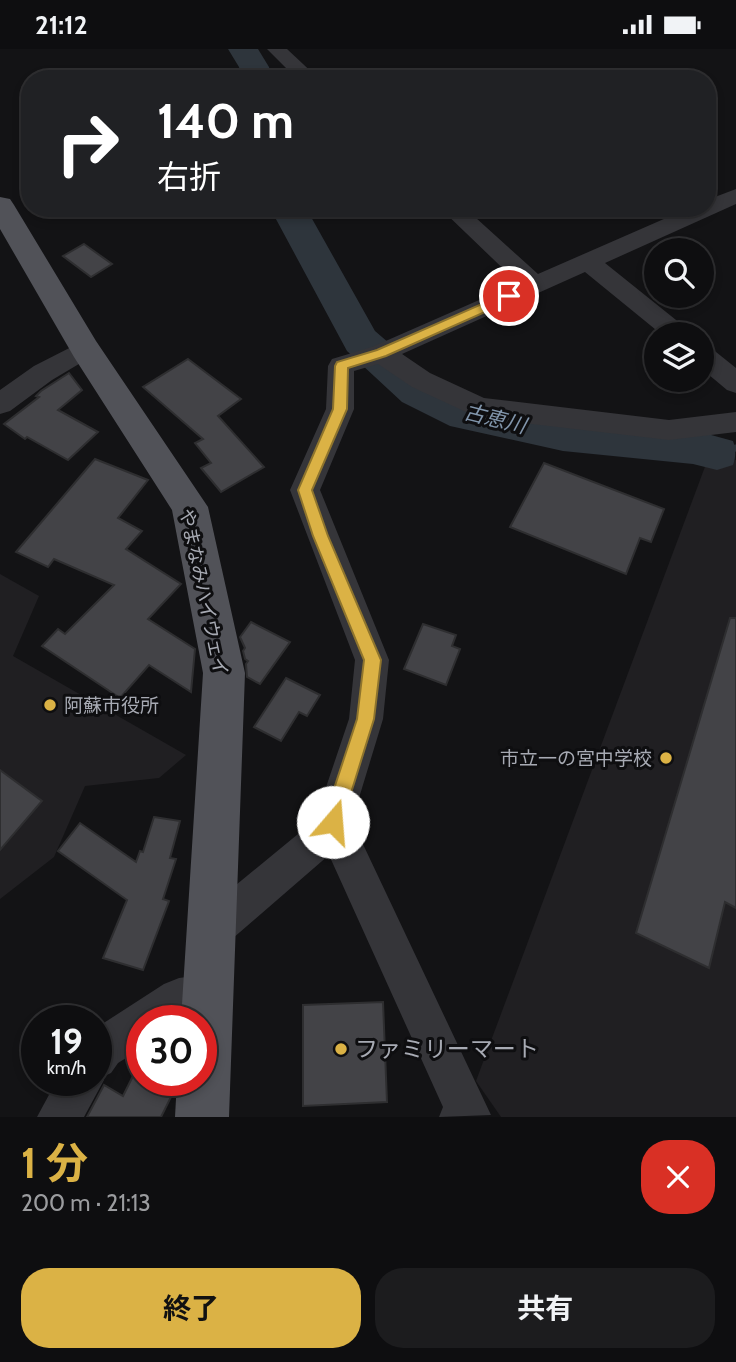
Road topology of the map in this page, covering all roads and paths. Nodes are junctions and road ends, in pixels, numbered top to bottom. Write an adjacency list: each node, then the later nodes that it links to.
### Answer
1 (276, 49): 2 (street)
2 (299, 70)
3 (736, 197): 5 (street)
4 (0, 205): 11 (main road, やまなみハイウェイ)
5 (716, 206)
6 (461, 217): 9 (street)
7 (690, 217): 8 (street)
8 (588, 262): 9 (street); 10 (street)
9 (535, 285): 12 (street)
10 (662, 322)
11 (85, 349): 15 (street); 18 (main road, やまなみハイウェイ)
12 (381, 353): 16 (street); 17 (street)
13 (714, 365): 14 (street)
14 (736, 383)
15 (0, 404)
16 (736, 422)
17 (333, 822): 18 (street); 22 (street)
18 (211, 931): 19 (main road, やまなみハイウェイ)
19 (208, 995): 20 (street); 24 (main road, やまなみハイウェイ)
20 (170, 1005)
21 (72, 1096): 23 (street)
22 (467, 1116)
23 (59, 1117)
24 (202, 1117)

